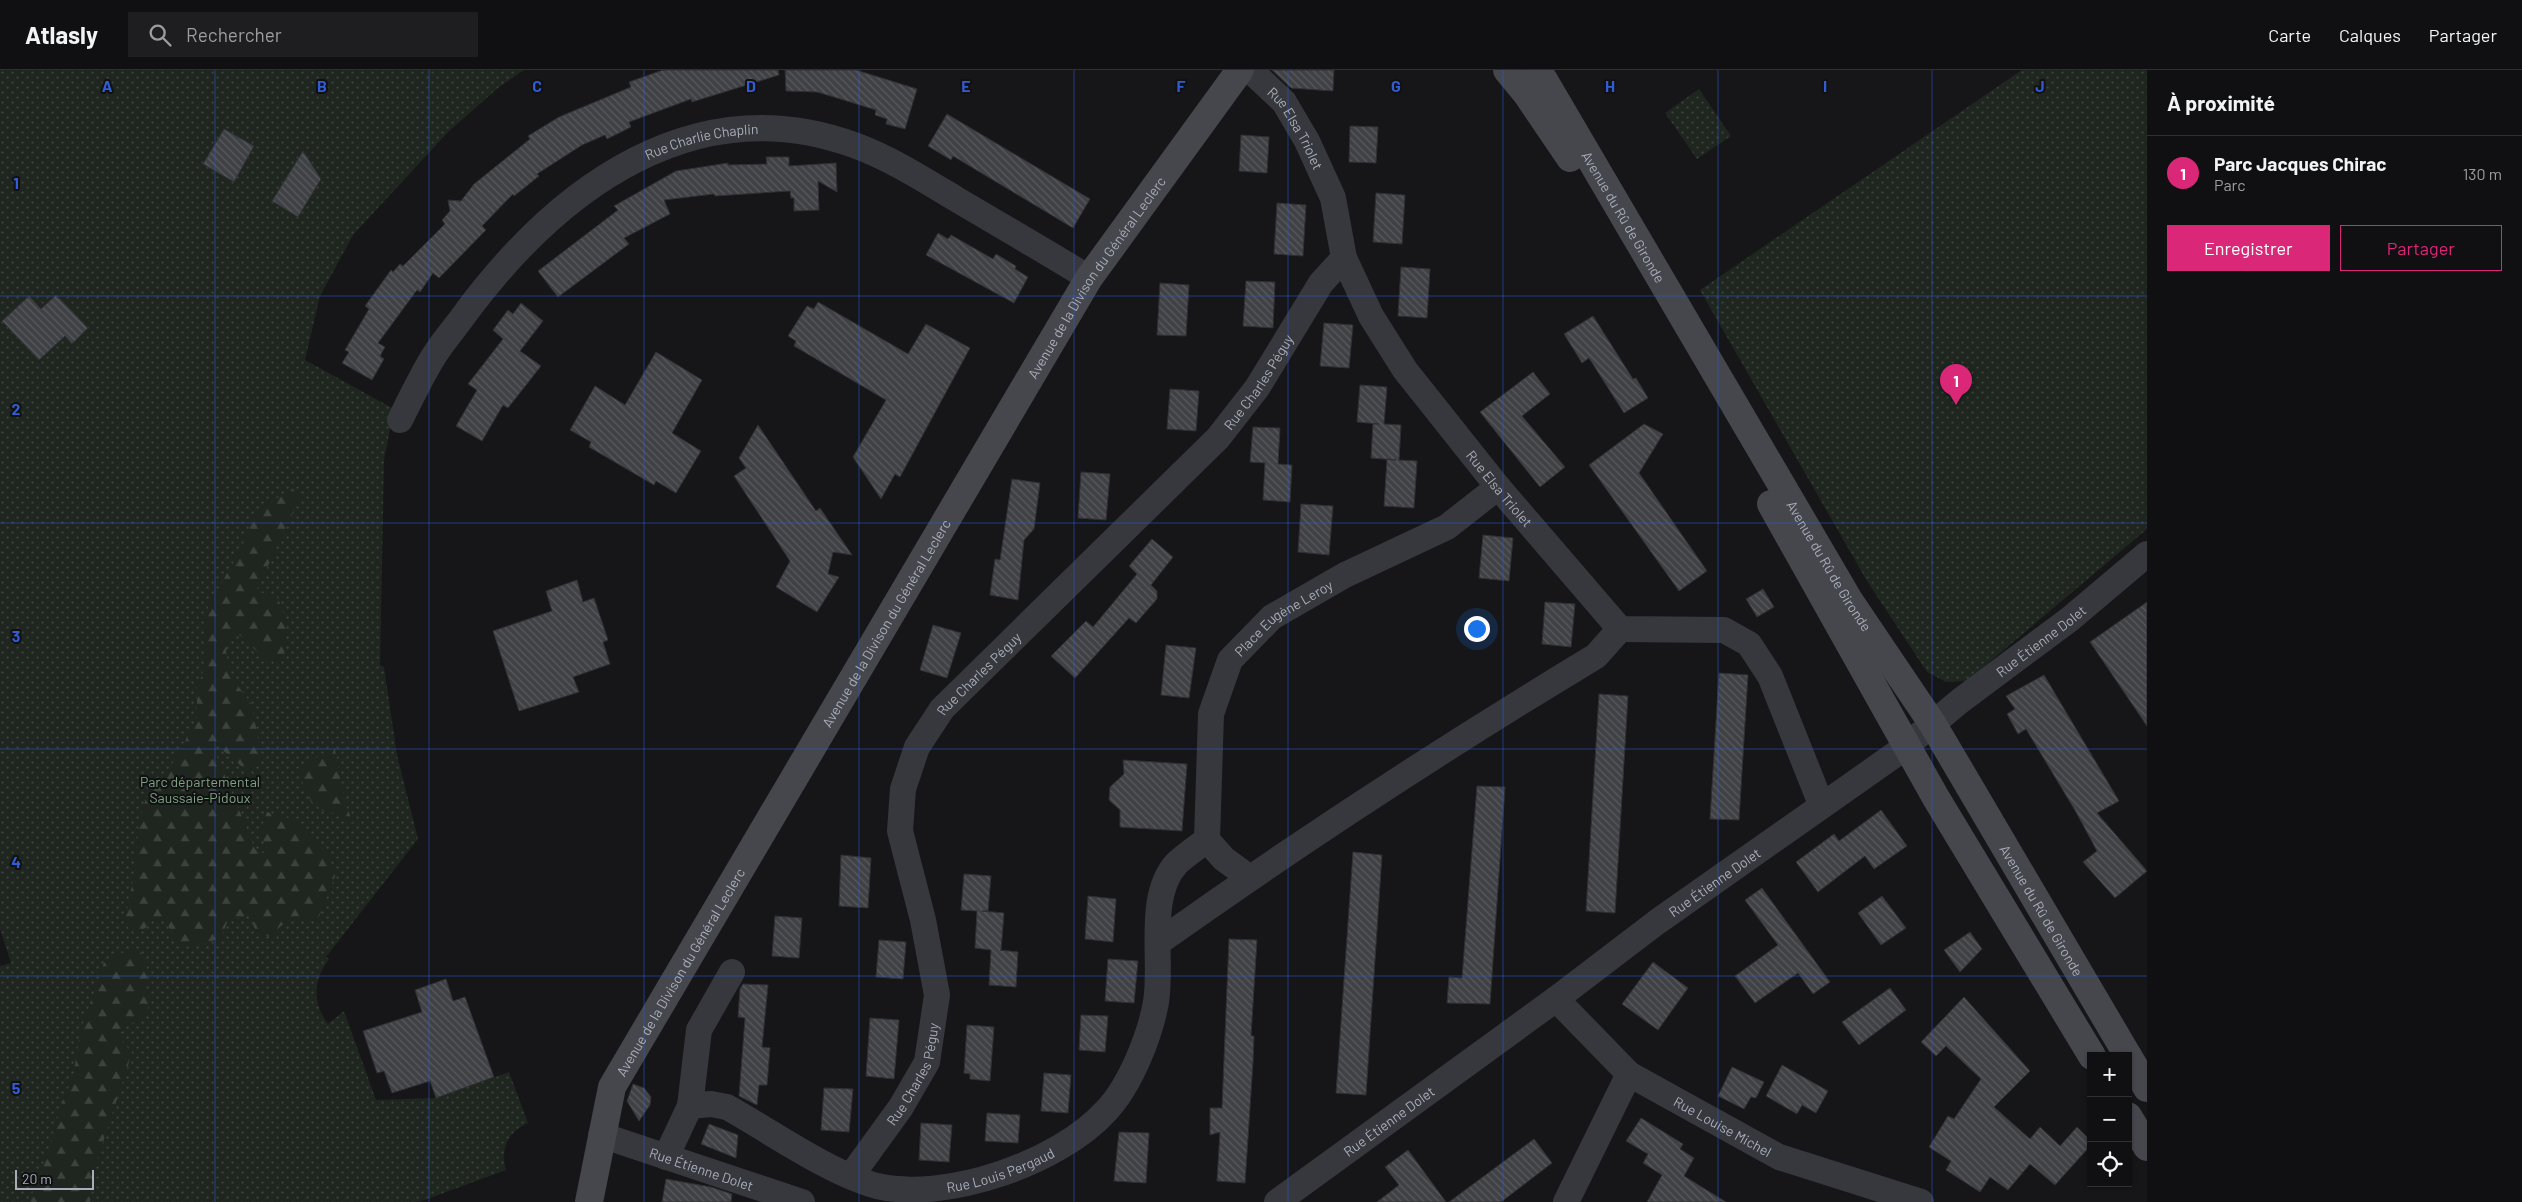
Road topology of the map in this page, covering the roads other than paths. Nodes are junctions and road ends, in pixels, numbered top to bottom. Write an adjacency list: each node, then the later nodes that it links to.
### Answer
1 (1240, 70): 6 (main road, Avenue de la Divison du Général Leclerc)
2 (1250, 70): 5 (street, Rue Elsa Triolet)
3 (1506, 70): 12 (main road, Avenue du Rû de Gironde)
4 (1538, 70): 11 (main road, Avenue du Rû de Gironde)
5 (1344, 258): 8 (street, Rue Elsa Triolet); 29 (street, Rue Charles Péguy)
6 (1089, 278): 7 (street, Rue Charlie Chaplin); 26 (main road, Avenue de la Divison du Général Leclerc)
7 (400, 420)
8 (1498, 487): 10 (street, Rue Elsa Triolet); 14 (street, Place Eugène Leroy)
9 (2147, 554): 11 (street, Rue Étienne Dolet)
10 (1620, 629): 13 (street); 15 (street)
11 (1932, 724): 12 (street, Rue Étienne Dolet); 20 (main road, Avenue du Rû de Gironde)
12 (1906, 745): 13 (street, Rue Étienne Dolet); 19 (main road, Avenue du Rû de Gironde)
13 (1822, 804): 18 (street, Rue Étienne Dolet)
14 (1207, 840): 15 (street); 16 (street)
15 (1250, 878): 16 (street)
16 (1159, 942): 29 (street, Rue Louis Pergaud)
17 (732, 972): 24 (street)
18 (1556, 999): 22 (street, Rue Louise Michel); 32 (street, Rue Étienne Dolet)
19 (2090, 1052)
20 (2126, 1052)
21 (2132, 1063): 23 (main road, Avenue du Rû de Gironde)
22 (1629, 1074): 33 (street); 34 (street, Rue Louise Michel)
23 (2147, 1088)
24 (690, 1106): 28 (street); 29 (street, Rue Louis Pergaud)
25 (2132, 1123): 27 (main road)
26 (601, 1135): 28 (street, Rue Étienne Dolet); 30 (main road, Avenue de la Divison du Général Leclerc)
27 (2147, 1147)
28 (666, 1158): 31 (street, Rue Étienne Dolet)
29 (851, 1176)
30 (589, 1202)
31 (802, 1202)
32 (1277, 1202)
33 (1566, 1202)
34 (1921, 1202)

